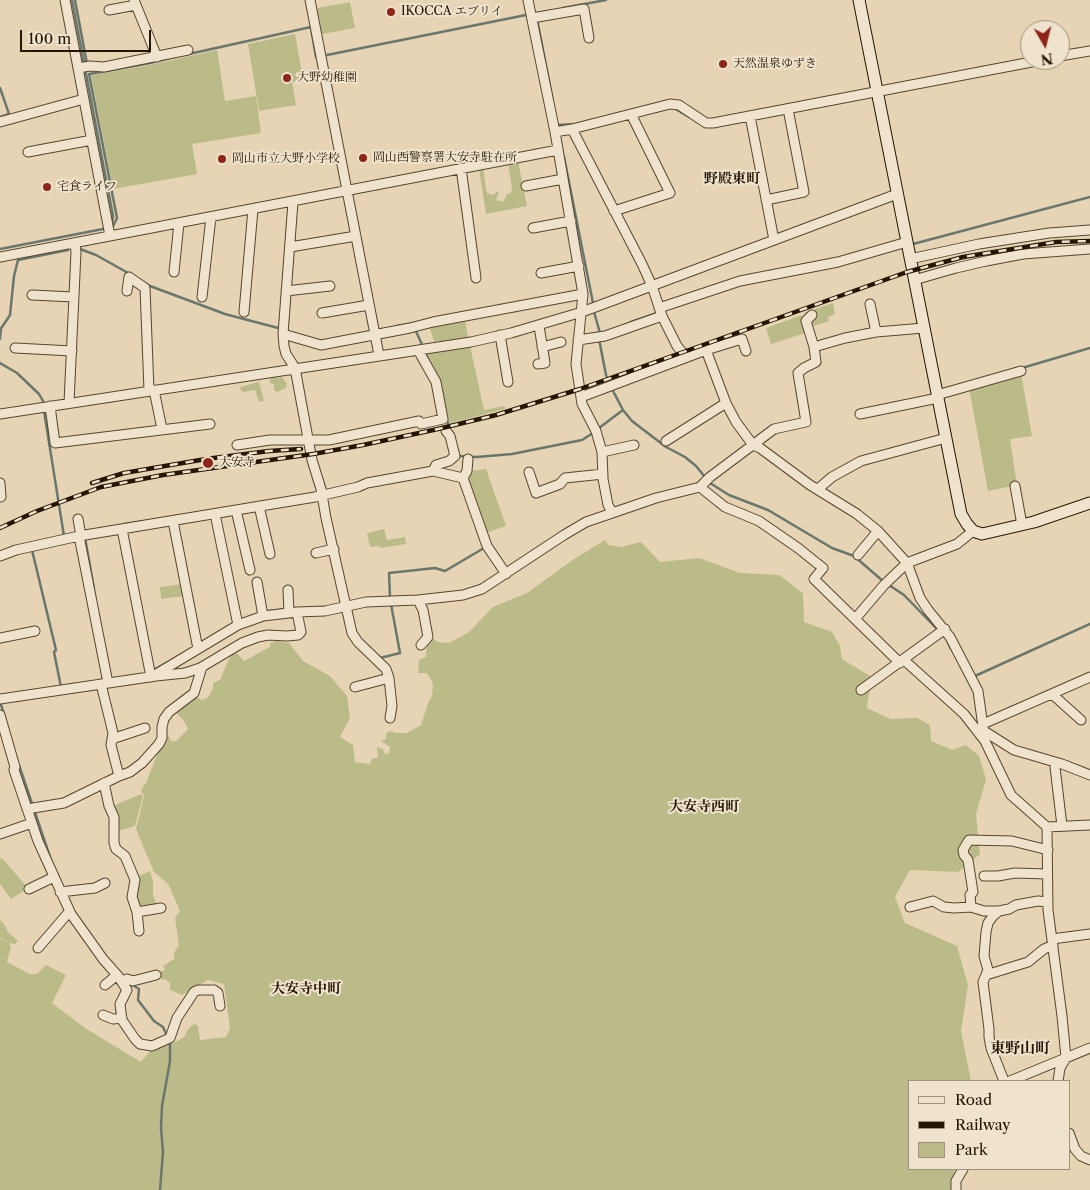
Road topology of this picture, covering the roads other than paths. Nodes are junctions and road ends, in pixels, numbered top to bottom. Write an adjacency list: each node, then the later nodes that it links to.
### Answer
1 (65, 0): 14 (street)
2 (310, 0): 29 (street)
3 (528, 0): 7 (street)
4 (859, 0): 15 (street)
5 (135, 3): 6 (street); 12 (street)
6 (109, 10)
7 (535, 17): 8 (street); 22 (street)
8 (589, 38)
9 (188, 50): 12 (street)
10 (1090, 51): 11 (street)
11 (1070, 54)
12 (157, 57): 14 (street)
13 (1020, 64): 15 (street)
14 (83, 67): 16 (street)
15 (877, 92): 17 (street); 30 (street)
16 (84, 99): 20 (street); 23 (street)
17 (788, 109): 19 (street); 31 (street)
18 (631, 114): 19 (street); 21 (street); 34 (street)
19 (750, 116): 31 (street)
20 (0, 122)
21 (572, 129): 22 (street); 34 (street)
22 (555, 132): 24 (street)
23 (92, 140): 25 (street); 40 (street)
24 (558, 150): 26 (street); 27 (street)
25 (28, 152)
26 (461, 168): 29 (street); 52 (street)
27 (563, 179): 28 (street); 36 (street)
28 (526, 186)
29 (348, 190): 32 (street); 41 (street)
30 (898, 194): 42 (street); 43 (street)
31 (766, 200): 42 (street)
32 (293, 202): 33 (street); 45 (street)
33 (253, 209): 35 (street); 64 (street)
34 (614, 212): 55 (street)
35 (211, 217): 37 (street); 61 (street)
36 (570, 221): 38 (street); 49 (street)
37 (179, 223): 40 (street); 50 (street)
38 (533, 228)
39 (1090, 230): 48 (street)
40 (110, 234): 44 (street)
41 (356, 236): 45 (street); 63 (street)
42 (774, 240): 55 (street)
43 (907, 242): 48 (street); 66 (street)
44 (75, 243): 47 (street); 60 (street)
45 (290, 247): 56 (street)
46 (1090, 249): 53 (street)
47 (0, 257)
48 (910, 259): 53 (street)
49 (578, 266): 51 (street); 58 (street)
50 (174, 272)
51 (542, 273)
52 (476, 278)
53 (914, 280): 70 (street)
54 (330, 286): 56 (street)
55 (652, 286): 65 (street); 66 (street)
56 (286, 290): 72 (street)
57 (127, 291): 90 (street)
58 (583, 294): 65 (street); 73 (street)
59 (32, 295): 60 (street)
60 (74, 297): 81 (street)
61 (202, 297)
62 (870, 304): 71 (street)
63 (369, 305): 67 (street); 73 (street)
64 (244, 312)
65 (582, 312): 69 (street); 75 (street)
66 (660, 312): 75 (street); 85 (street)
67 (322, 313)
68 (812, 315): 78 (street)
69 (539, 326): 74 (street); 77 (street)
70 (924, 328): 71 (street); 92 (street)
71 (876, 332): 78 (street)
72 (285, 333): 73 (street); 87 (street)
73 (375, 334): 84 (street)
74 (500, 336): 80 (street); 89 (street)
75 (578, 340): 91 (street)
76 (561, 342): 77 (street)
77 (542, 347): 86 (street)
78 (814, 347): 106 (street)
79 (15, 348): 81 (street)
80 (422, 349): 84 (street); 102 (street)
81 (72, 350): 93 (street)
82 (706, 350): 83 (street); 85 (street); 94 (street)
83 (746, 350)
84 (379, 355): 87 (street)
85 (688, 356): 91 (street)
86 (538, 364)
87 (295, 368): 90 (street); 102 (street)
88 (1021, 371): 92 (street)
89 (508, 382)
90 (152, 390): 93 (street); 99 (street)
91 (581, 397): 107 (street)
92 (937, 397): 97 (street); 101 (street)
93 (69, 403): 95 (street)
94 (726, 403): 103 (street); 106 (street)
95 (50, 406): 96 (street); 99 (street)
96 (0, 414)
97 (860, 414)
98 (210, 424): 99 (street)
99 (162, 429)
100 (446, 431): 109 (street)
101 (946, 438): 116 (street); 129 (street)
102 (311, 440): 104 (street); 117 (street)
103 (666, 441)
104 (237, 445)
105 (634, 445): 107 (street)
106 (753, 445): 115 (street); 116 (street)
107 (602, 452): 111 (street)
108 (468, 459): 112 (street)
109 (434, 471): 112 (street); 117 (street)
110 (529, 472): 111 (street)
111 (602, 474): 122 (street)
112 (463, 478): 138 (street)
113 (0, 483): 118 (street)
114 (1016, 486): 126 (street)
115 (700, 487): 122 (street); 145 (street)
116 (818, 490): 128 (street)
117 (322, 495): 119 (street); 131 (street)
118 (1, 496)
119 (259, 506): 121 (street); 133 (street)
120 (1089, 507): 126 (street)
121 (236, 510): 123 (street); 137 (street)
122 (612, 512): 138 (street)
123 (215, 514): 125 (street); 146 (street)
124 (78, 519): 130 (street)
125 (173, 521): 127 (street); 150 (street)
126 (1022, 525): 129 (street)
127 (122, 529): 130 (street); 154 (street)
128 (878, 531): 134 (street); 136 (street)
129 (973, 531): 136 (street)
130 (81, 535): 135 (street); 157 (street)
131 (334, 550): 132 (street); 142 (street)
132 (316, 553)
133 (270, 554)
134 (858, 555)
135 (0, 556)
136 (907, 563): 145 (street); 148 (street)
137 (250, 570)
138 (506, 574): 141 (street)
139 (257, 582): 144 (street)
140 (288, 590): 143 (street)
141 (418, 600): 142 (street); 151 (street)
142 (347, 606): 143 (street); 155 (street)
143 (291, 610): 144 (street); 153 (street)
144 (262, 614): 146 (street)
145 (855, 619): 152 (street)
146 (238, 623): 150 (street)
147 (35, 631): 149 (street)
148 (943, 632): 152 (street); 166 (street)
149 (0, 638)
150 (197, 646): 154 (street)
151 (421, 646)
152 (902, 662): 159 (street); 168 (street)
153 (202, 667): 154 (street); 171 (street)
154 (151, 674): 157 (street)
155 (389, 678): 158 (street); 163 (street)
156 (1090, 678): 160 (street)
157 (106, 682): 161 (street); 167 (street)
158 (355, 687)
159 (861, 690)
160 (1052, 694): 164 (street); 166 (street)
161 (1, 699)
162 (0, 715): 173 (street)
163 (390, 718)
164 (1081, 720)
165 (145, 728): 167 (street)
166 (984, 728): 168 (street); 170 (street)
167 (112, 739): 171 (street)
168 (986, 741): 176 (street)
169 (1055, 767): 177 (street)
170 (1090, 775)
171 (119, 776): 172 (street)
172 (104, 783): 173 (street); 192 (street)
173 (31, 809): 174 (street)
174 (32, 822): 178 (street); 182 (street)
175 (1090, 825): 177 (street)
176 (1047, 826): 177 (street); 179 (street)
177 (1062, 826)
178 (0, 834)
179 (1048, 850): 180 (street); 188 (street)
180 (1046, 874): 181 (street); 186 (street)
181 (984, 876)
182 (54, 877): 184 (street); 185 (street)
183 (105, 883): 185 (street)
184 (29, 888)
185 (63, 892): 191 (street)
186 (1047, 902): 190 (street); 195 (street)
187 (910, 907): 188 (street)
188 (971, 907): 190 (street)
189 (161, 908): 192 (street)
190 (998, 911): 198 (street)
191 (69, 912): 196 (street); 199 (street)
192 (137, 912): 193 (street)
193 (139, 931)
194 (1090, 934): 195 (street)
195 (1053, 942): 198 (street); 205 (street)
196 (38, 948)
197 (156, 975): 199 (street)
198 (986, 975): 206 (street)
199 (122, 978): 200 (street); 203 (street)
200 (105, 985)
201 (220, 1006): 203 (street)
202 (103, 1015): 203 (street)
203 (122, 1018)
204 (1090, 1048): 205 (street)
205 (1066, 1058): 207 (street); 208 (street)
206 (1004, 1080)
207 (1012, 1080)
208 (1058, 1080)
209 (1070, 1136): 210 (street)
210 (1090, 1160)
211 (962, 1170): 212 (street)
212 (956, 1190)

